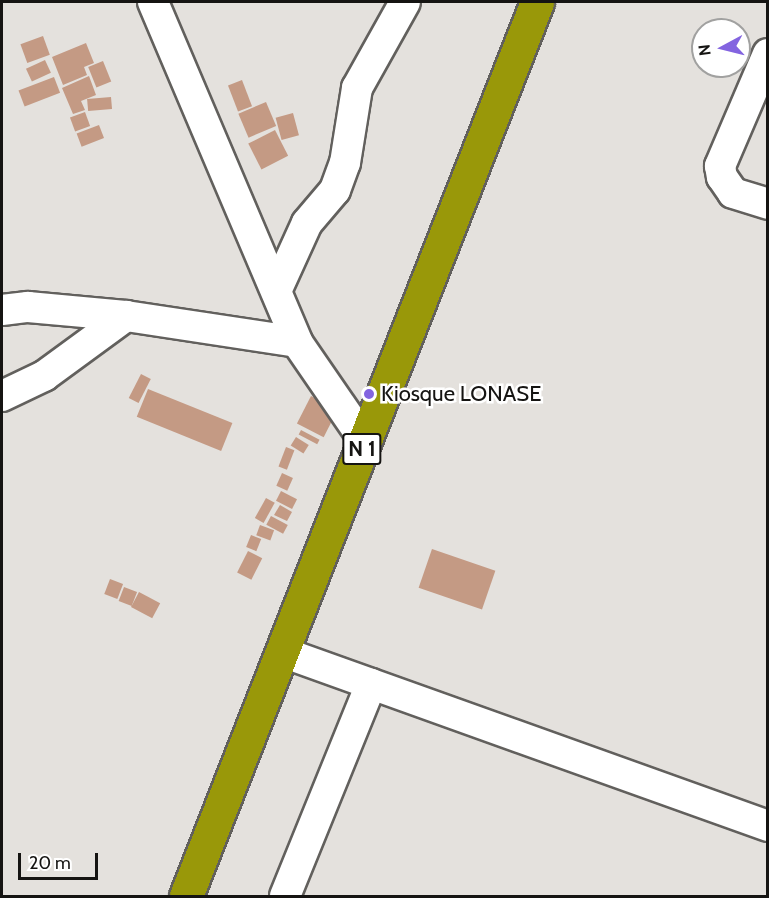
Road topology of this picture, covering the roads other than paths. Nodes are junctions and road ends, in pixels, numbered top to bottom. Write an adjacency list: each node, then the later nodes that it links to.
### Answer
1 (153, 2): 6 (street)
2 (405, 2): 6 (street)
3 (537, 2): 11 (highway, N 1)
4 (768, 54): 5 (street)
5 (768, 204)
6 (277, 289): 9 (street)
7 (2, 310): 8 (street)
8 (126, 316): 9 (street); 10 (street)
9 (297, 342): 11 (street)
10 (2, 396)
11 (365, 441): 12 (highway, N 1)
12 (282, 652): 13 (street); 16 (highway, N 1)
13 (370, 684): 14 (street); 15 (street)
14 (768, 826)
15 (296, 890)
16 (186, 897)

